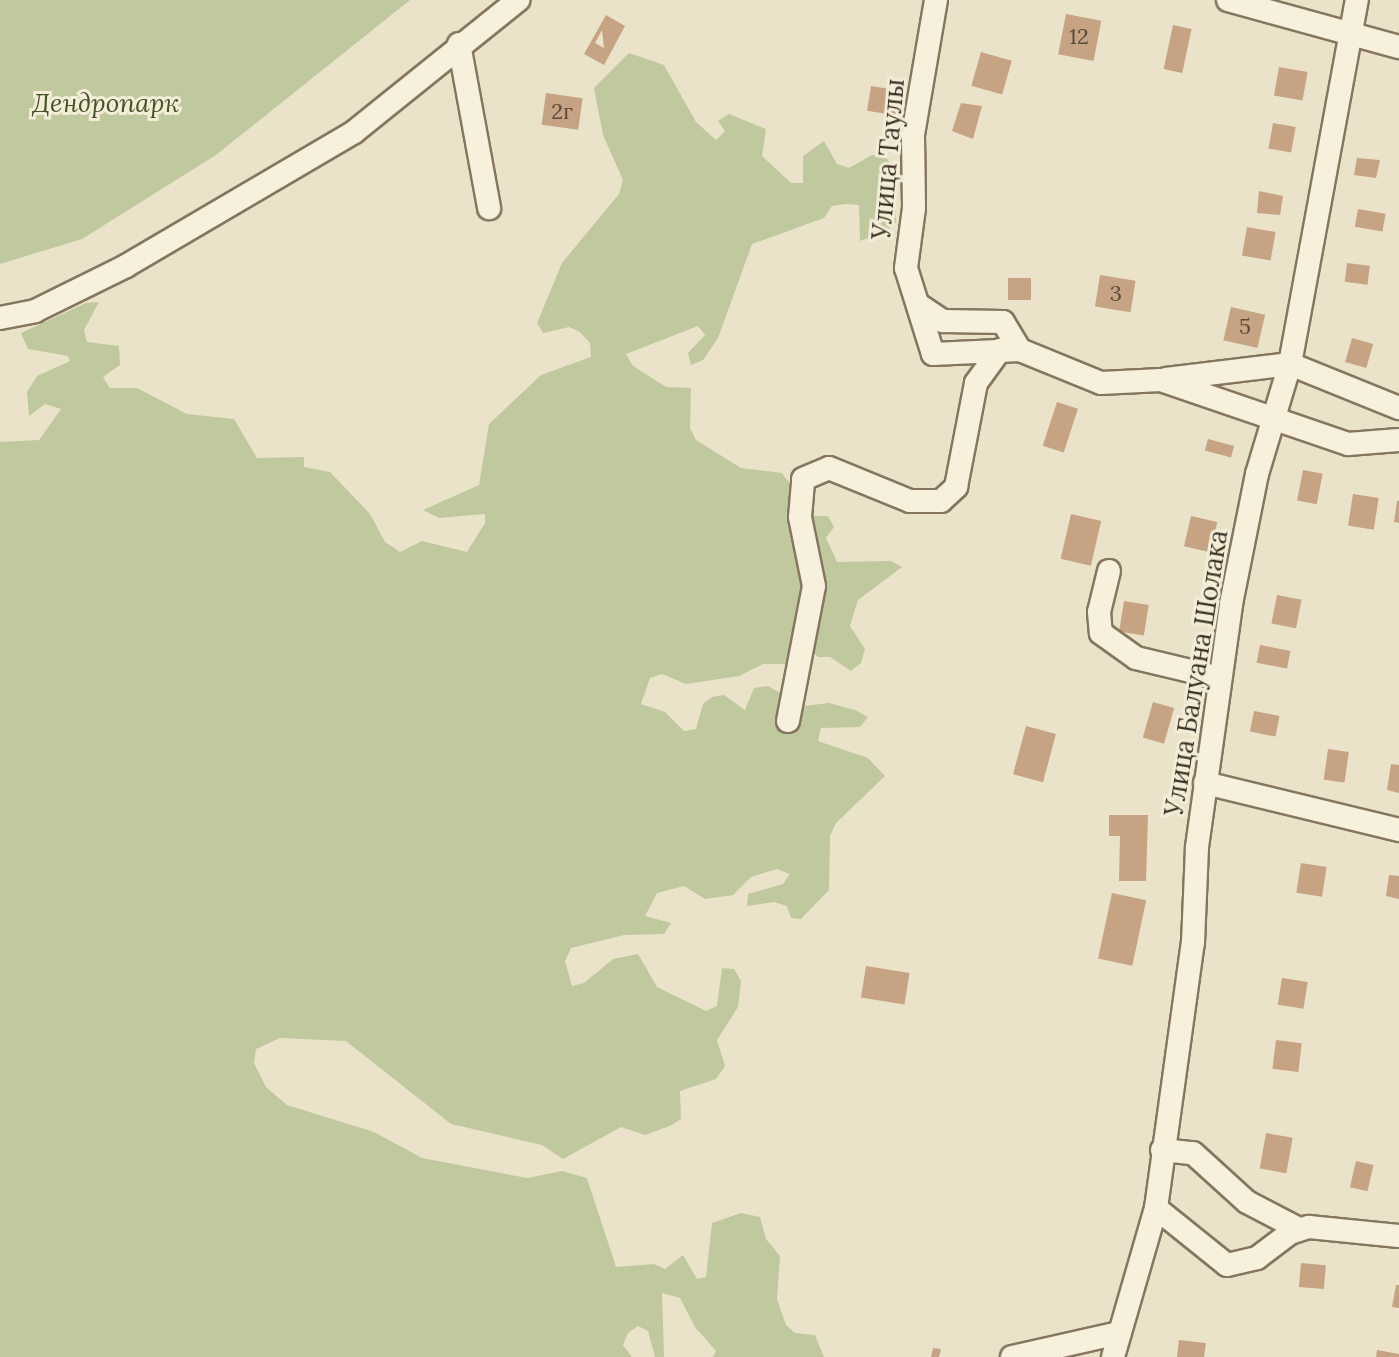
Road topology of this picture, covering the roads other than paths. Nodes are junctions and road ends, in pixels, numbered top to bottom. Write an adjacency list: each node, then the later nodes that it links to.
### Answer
1 (518, 0): 6 (street)
2 (936, 0): 9 (street, Улица Таулы)
3 (1228, 0): 5 (street)
4 (1357, 0): 5 (street, Улица Балуана Шолака)
5 (1350, 34): 7 (street); 12 (street, Улица Балуана Шолака)
6 (459, 44): 8 (street); 10 (street)
7 (1399, 47)
8 (489, 208)
9 (922, 313): 11 (street); 11 (street, Улица Таулы)
10 (0, 318)
11 (1010, 350): 13 (street); 19 (street)
12 (1290, 364): 13 (street); 14 (street); 15 (street, Улица Балуана Шолака)
13 (1161, 380): 15 (street)
14 (1399, 408)
15 (1273, 415): 16 (street); 18 (street, Улица Балуана Шолака)
16 (1399, 440)
17 (1109, 571): 18 (street)
18 (1220, 678): 20 (street, Улица Балуана Шолака)
19 (788, 721)
20 (1205, 783): 21 (street); 22 (street, Улица Балуана Шолака)
21 (1399, 830)
22 (1162, 1150): 23 (street, Улица Балуана Шолака); 24 (street)
23 (1156, 1208): 24 (street); 26 (street, Улица Балуана Шолака)
24 (1299, 1229): 25 (street)
25 (1399, 1236)
26 (1119, 1333): 27 (street); 28 (street, Улица Балуана Шолака)
27 (1012, 1357)
28 (1113, 1357)

